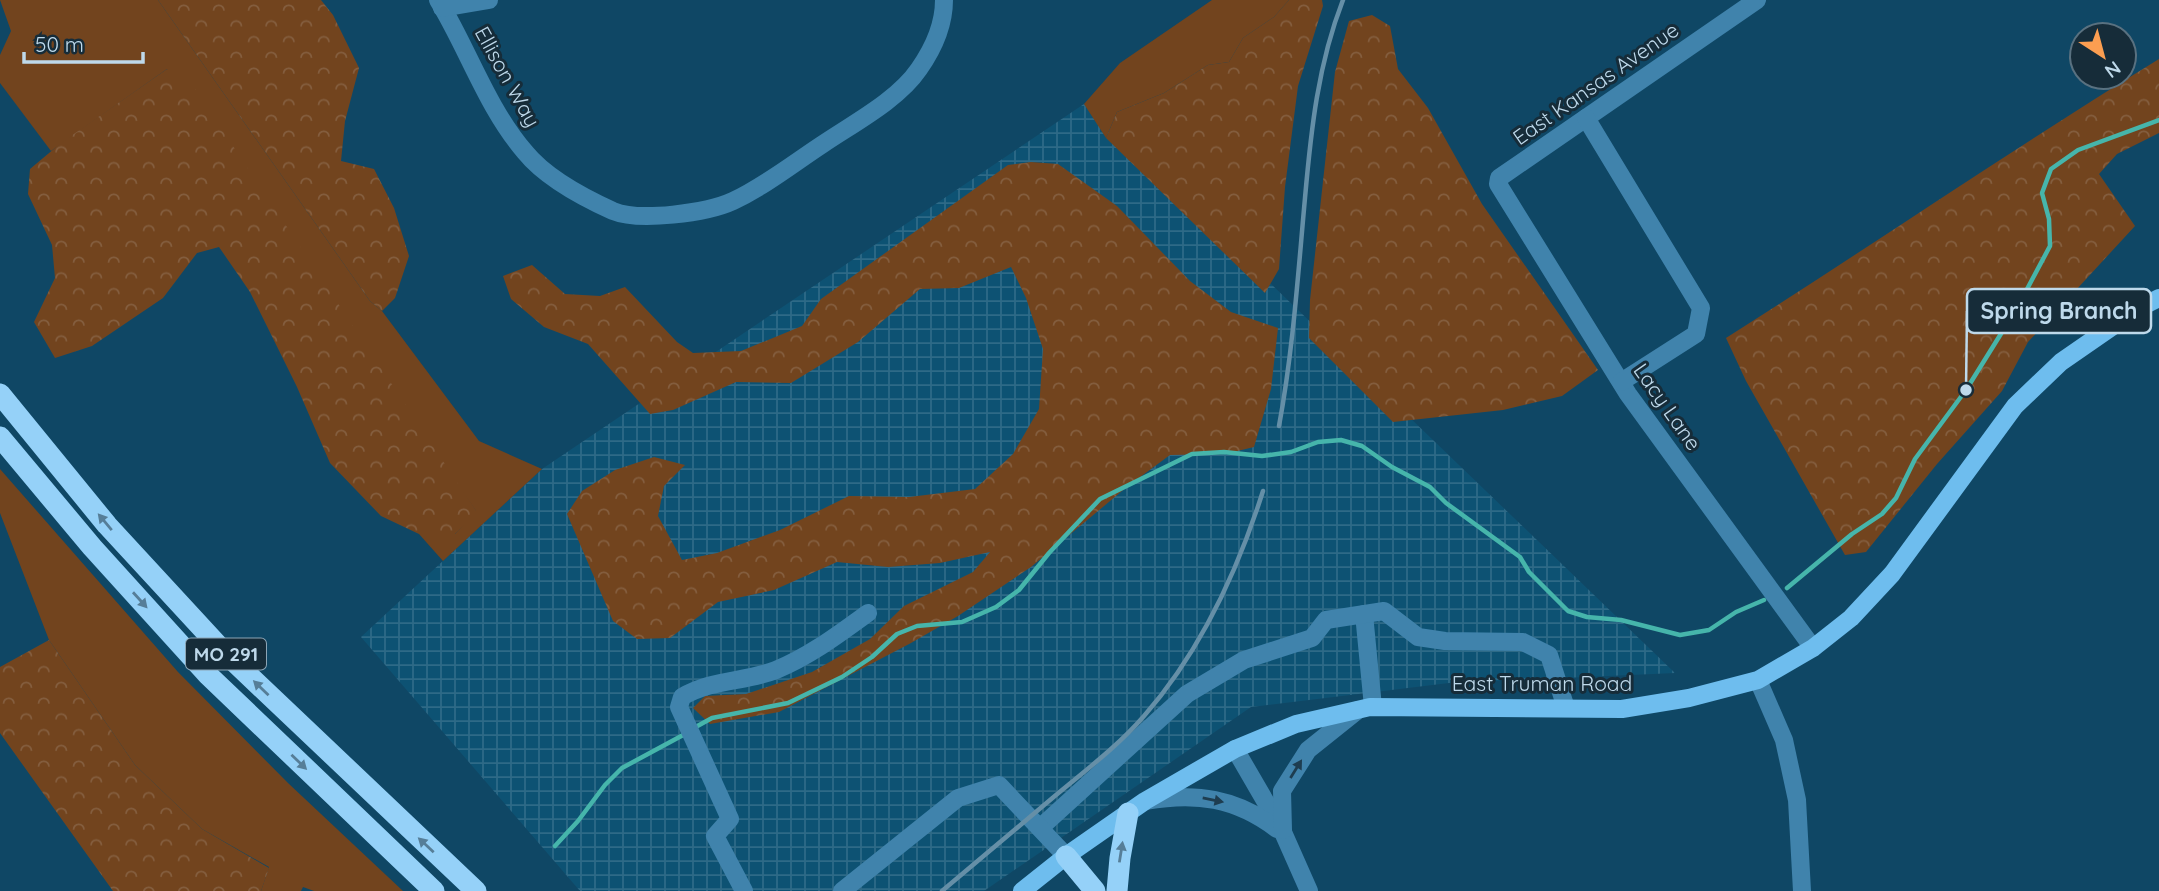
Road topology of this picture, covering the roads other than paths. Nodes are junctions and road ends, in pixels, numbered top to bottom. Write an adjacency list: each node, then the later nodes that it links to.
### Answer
1 (489, 0): 4 (street)
2 (944, 0): 4 (street, Ellison Way)
3 (1757, 0): 5 (street, East Kansas Avenue)
4 (440, 4)
5 (1586, 118): 6 (street, East Kansas Avenue); 8 (street)
6 (1499, 184): 8 (street, Lacy Lane)
7 (2159, 298): 13 (main road, East Truman Road)
8 (1621, 382): 13 (street, Lacy Lane)
9 (0, 394): 23 (highway, MO 291, one-way to 9)
10 (0, 437): 22 (highway, MO 291, one-way to 22)
11 (868, 613): 24 (street)
12 (1364, 614): 15 (street); 16 (street); 19 (street)
13 (1813, 648): 14 (main road, East Truman Road)
14 (1758, 680): 15 (main road, East Truman Road); 30 (street)
15 (1566, 708): 16 (main road, East Truman Road)
16 (1365, 709): 17 (main road, East Truman Road); 20 (street, one-way to 16)
17 (1235, 749): 18 (main road, East Truman Road); 20 (street)
18 (1137, 807): 20 (street, one-way to 20); 21 (main road, East Truman Road); 28 (highway, one-way to 18)
19 (1041, 827): 21 (street); 25 (street)
20 (1283, 834): 29 (street)
21 (1066, 856): 26 (main road, East Truman Road); 27 (highway)
22 (434, 891)
23 (476, 891)
24 (744, 891)
25 (842, 891)
26 (1022, 891)
27 (1095, 891)
28 (1117, 891)
29 (1309, 891)
30 (1802, 891)

